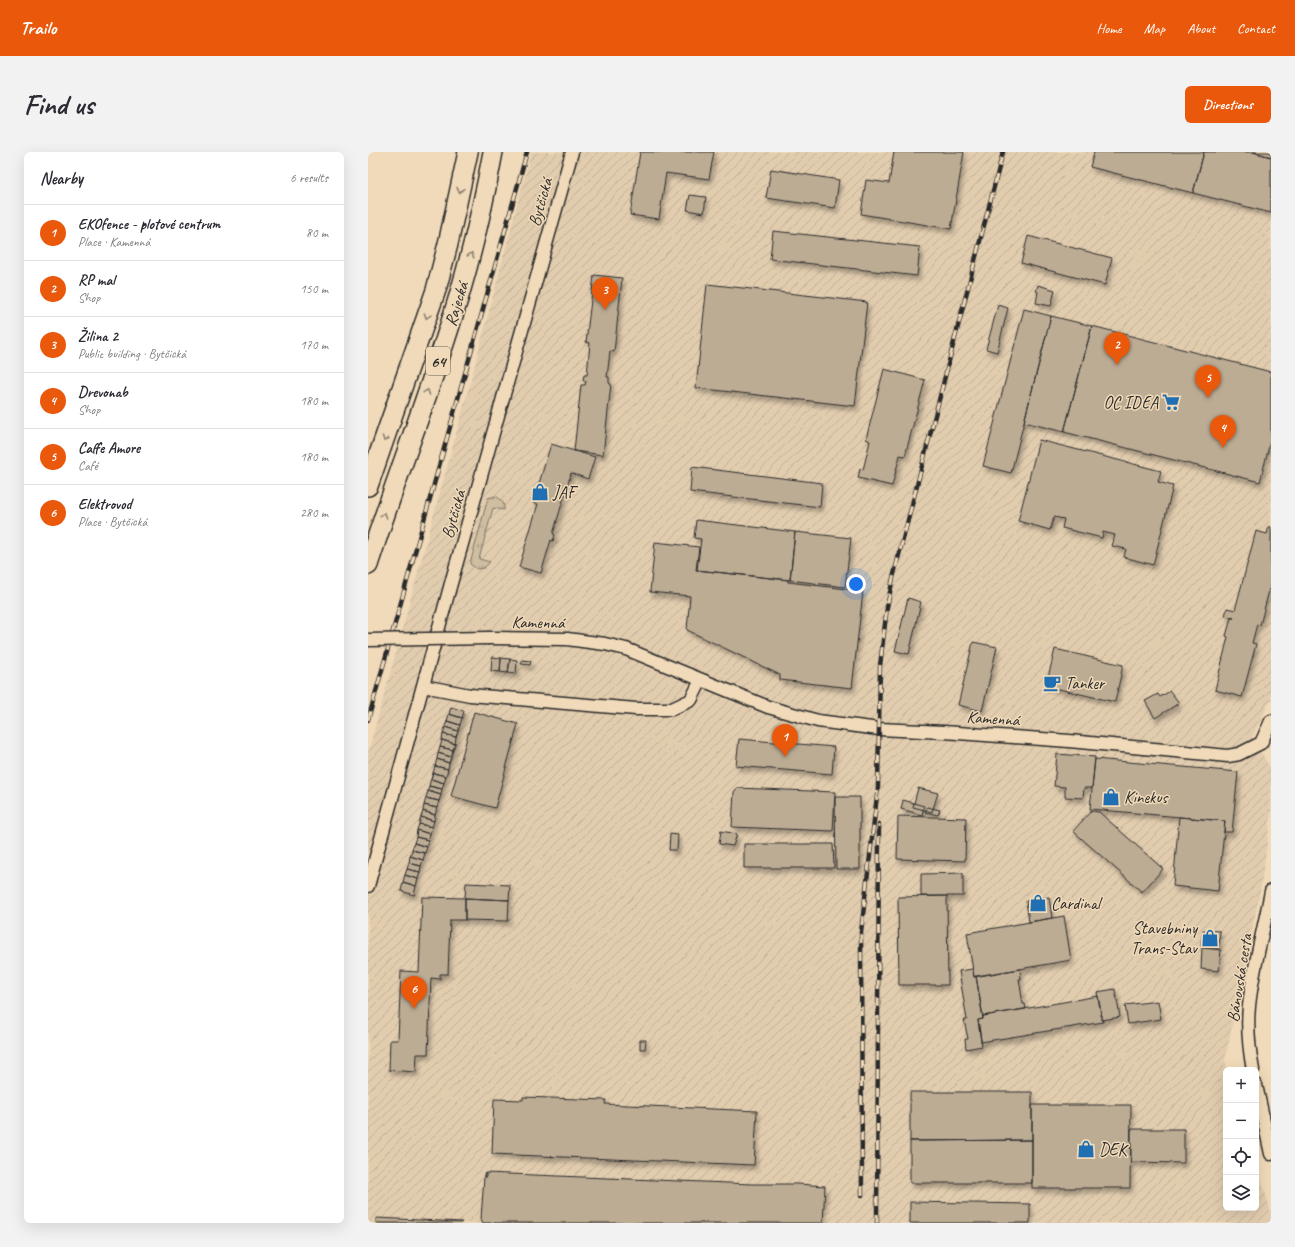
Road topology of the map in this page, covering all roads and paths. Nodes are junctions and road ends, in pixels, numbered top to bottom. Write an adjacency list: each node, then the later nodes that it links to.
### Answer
1 (468, 152): 4 (main road, Rajecká / 64, one-way to 4)
2 (493, 152): 5 (main road, Rajecká / 64, one-way to 2)
3 (572, 152): 8 (street, Bytčická)
4 (368, 486)
5 (368, 565)
6 (368, 640): 7 (street, Kamenná, bridge)
7 (701, 680): 8 (street); 10 (street, Kamenná)
8 (423, 686): 11 (street, Bytčická)
9 (1271, 721): 10 (street, Kamenná)
10 (1266, 746)
11 (368, 886)
12 (1271, 891): 13 (street, Bánovská cesta)
13 (1253, 1067)
14 (1259, 1099): 15 (street)
15 (1271, 1154)

